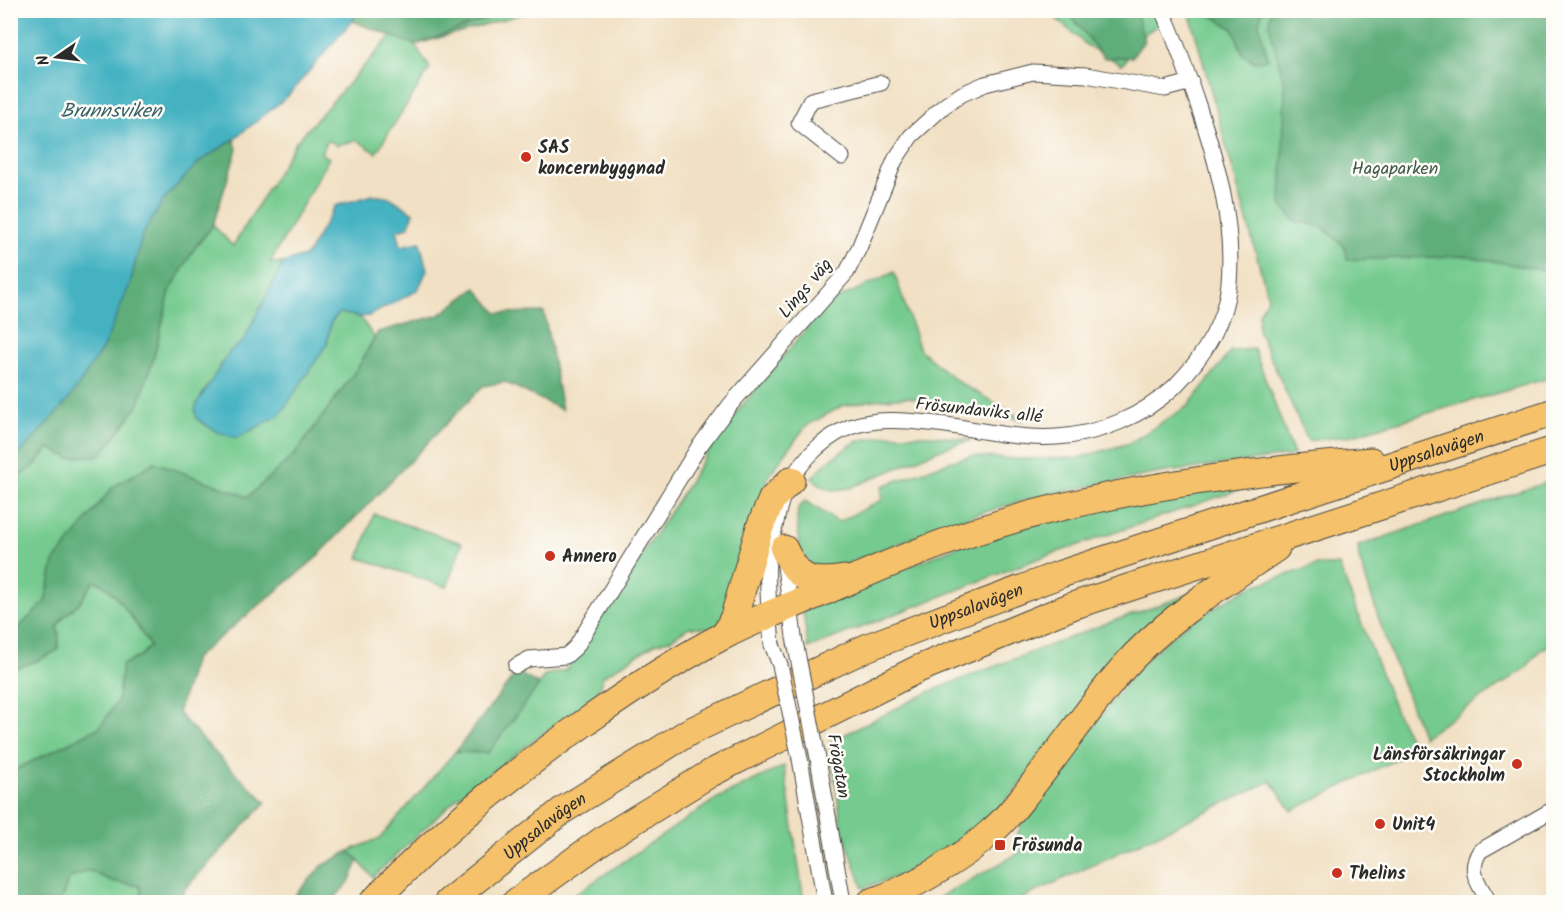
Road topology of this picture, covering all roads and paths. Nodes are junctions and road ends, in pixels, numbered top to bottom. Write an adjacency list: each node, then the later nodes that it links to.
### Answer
1 (1162, 10): 2 (street, Frösundaviks allé)
2 (1191, 82): 7 (street, Frösundaviks allé); 17 (street, Lings väg)
3 (881, 83): 4 (street)
4 (842, 157)
5 (1554, 412): 8 (highway, Uppsalavägen)
6 (1554, 450): 10 (highway, Uppsalavägen)
7 (808, 458): 9 (street, Frösundaviks allé); 11 (street, Frösundaviks allé)
8 (1414, 458): 12 (highway); 21 (highway, Uppsalavägen)
9 (791, 480): 13 (street, Frösundaviks allé); 14 (highway)
10 (1300, 533): 19 (highway); 22 (highway, Uppsalavägen)
11 (784, 549): 12 (highway); 13 (street, Frösundaviks allé)
12 (857, 577): 13 (highway)
13 (780, 610): 14 (highway); 15 (street, Frösundaviks allé); 16 (street, Frösundaviks allé)
14 (725, 635): 20 (highway)
15 (794, 637): 24 (street, Frögatan, bridge)
16 (772, 645): 23 (street, Frögatan, bridge)
17 (516, 666)
18 (1554, 809): 25 (street)
19 (879, 901)
20 (373, 903)
21 (448, 903)
22 (516, 903)
23 (825, 903)
24 (843, 903)
25 (1489, 903)

